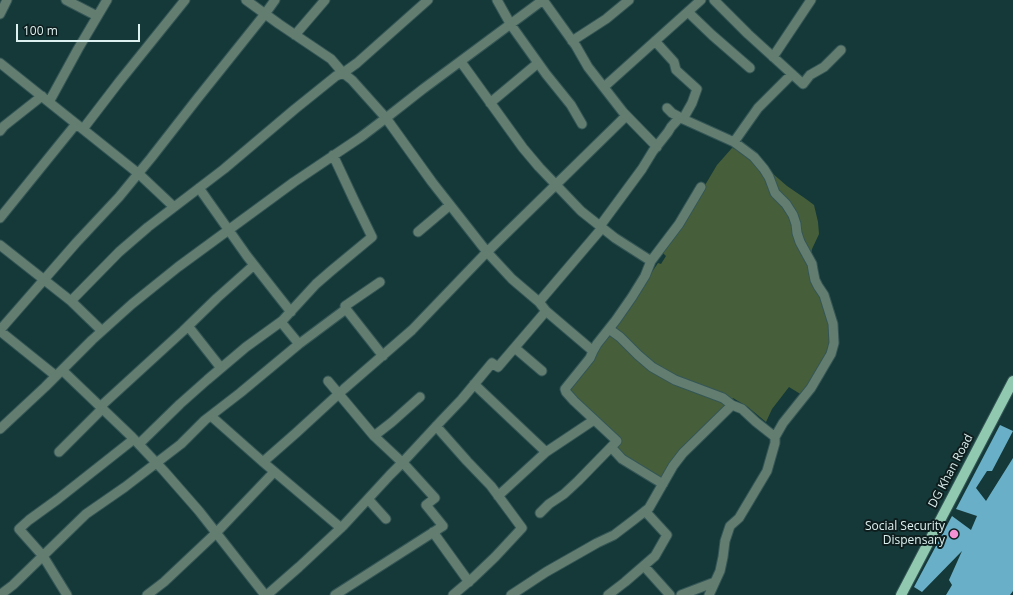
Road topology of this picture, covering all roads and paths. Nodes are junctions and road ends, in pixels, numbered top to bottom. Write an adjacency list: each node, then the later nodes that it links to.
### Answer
1 (7, 0): 16 (street)
2 (66, 0): 18 (street)
3 (107, 0): 18 (street)
4 (185, 0): 39 (street)
5 (246, 0): 17 (street)
6 (275, 0): 17 (street)
7 (325, 0): 20 (street)
8 (428, 0): 29 (street)
9 (497, 0): 19 (street)
10 (543, 0): 19 (street); 21 (street)
11 (628, 0): 21 (street)
12 (701, 0): 15 (street)
13 (714, 0): 24 (street)
14 (811, 0): 24 (street)
15 (688, 12): 22 (street); 28 (street)
16 (0, 14)
17 (265, 14): 20 (street); 44 (street)
18 (97, 16): 32 (street)
19 (510, 25): 26 (street); 27 (street)
20 (295, 35): 29 (street)
21 (572, 41): 31 (street)
22 (655, 41): 31 (street); 37 (street)
23 (841, 50): 30 (street)
24 (773, 56): 30 (street)
25 (0, 62): 32 (street)
26 (461, 62): 33 (street); 36 (street)
27 (538, 63): 33 (street); 38 (street)
28 (750, 68)
29 (343, 73): 36 (street); 47 (street)
30 (792, 74): 41 (street)
31 (604, 87): 35 (street)
32 (45, 99): 39 (street); 40 (street)
33 (490, 102): 45 (street)
34 (666, 108): 37 (street)
35 (626, 116): 42 (street); 45 (street)
36 (386, 118): 43 (street); 48 (street)
37 (681, 118): 41 (street); 42 (street)
38 (582, 124)
39 (80, 127): 44 (street); 50 (street)
40 (0, 131)
41 (734, 142): 89 (street)
42 (657, 147): 51 (street)
43 (333, 155): 52 (street); 64 (street)
44 (138, 174): 49 (street); 58 (street)
45 (556, 184): 51 (street); 55 (street)
46 (701, 187): 56 (street)
47 (199, 188): 49 (street); 52 (street)
48 (450, 205): 53 (street); 55 (street)
49 (174, 207): 60 (street)
50 (0, 218)
51 (601, 227): 56 (street); 61 (street)
52 (229, 230): 57 (street); 69 (street)
53 (418, 232)
54 (0, 245): 58 (street)
55 (487, 252): 61 (street); 73 (street)
56 (650, 261): 67 (street)
57 (254, 265): 64 (street); 66 (street)
58 (44, 280): 60 (street); 68 (street)
59 (380, 282): 62 (street)
60 (71, 301): 69 (street)
61 (539, 302): 63 (street)
62 (346, 309): 70 (street); 73 (street)
63 (546, 311): 71 (street); 72 (street)
64 (291, 312): 65 (street)
65 (281, 322): 70 (street); 74 (street)
66 (188, 326): 74 (street); 83 (street)
67 (609, 329): 72 (street); 82 (street)
68 (0, 331): 76 (street)
69 (102, 331): 76 (street)
70 (299, 344): 84 (street)
71 (515, 348): 75 (street); 79 (street)
72 (593, 351): 85 (street)
73 (383, 356): 80 (street)
74 (221, 368): 90 (street)
75 (542, 371)
76 (59, 373): 83 (street); 86 (street)
77 (328, 381): 80 (street)
78 (1013, 381): 122 (main road, DG Khan Road)
79 (474, 384): 87 (street); 93 (street)
80 (339, 394): 88 (street); 94 (street)
81 (420, 397): 88 (street)
82 (732, 405): 89 (street); 98 (street)
83 (102, 407): 90 (street); 92 (street)
84 (211, 416): 94 (street); 95 (street)
85 (594, 420): 91 (street); 93 (street)
86 (2, 424)
87 (436, 426): 96 (street); 99 (street)
88 (374, 436): 96 (street)
89 (775, 437): 110 (street)
90 (136, 441): 95 (street); 107 (street)
91 (611, 447): 98 (street); 102 (street)
92 (59, 452)
93 (546, 452): 99 (street)
94 (263, 462): 97 (street)
95 (156, 463): 106 (street); 107 (street)
96 (402, 463): 100 (street); 105 (street)
97 (274, 472): 104 (street); 106 (street)
98 (663, 484): 101 (street)
99 (498, 496): 109 (street)
100 (368, 499): 103 (street); 104 (street)
101 (645, 511): 108 (street); 117 (street)
102 (540, 513)
103 (386, 519)
104 (341, 528): 114 (street)
105 (433, 532): 109 (street); 115 (street)
106 (216, 534): 113 (street); 114 (street)
107 (43, 556): 111 (street); 112 (street)
108 (644, 566): 118 (street); 119 (street)
109 (469, 582): 116 (street)
110 (715, 582): 120 (street); 121 (street)
111 (0, 595)
112 (67, 595)
113 (147, 595)
114 (266, 595)
115 (336, 595)
116 (453, 595)
117 (511, 595)
118 (608, 595)
119 (670, 595)
120 (681, 595)
121 (709, 595)
122 (901, 595)

